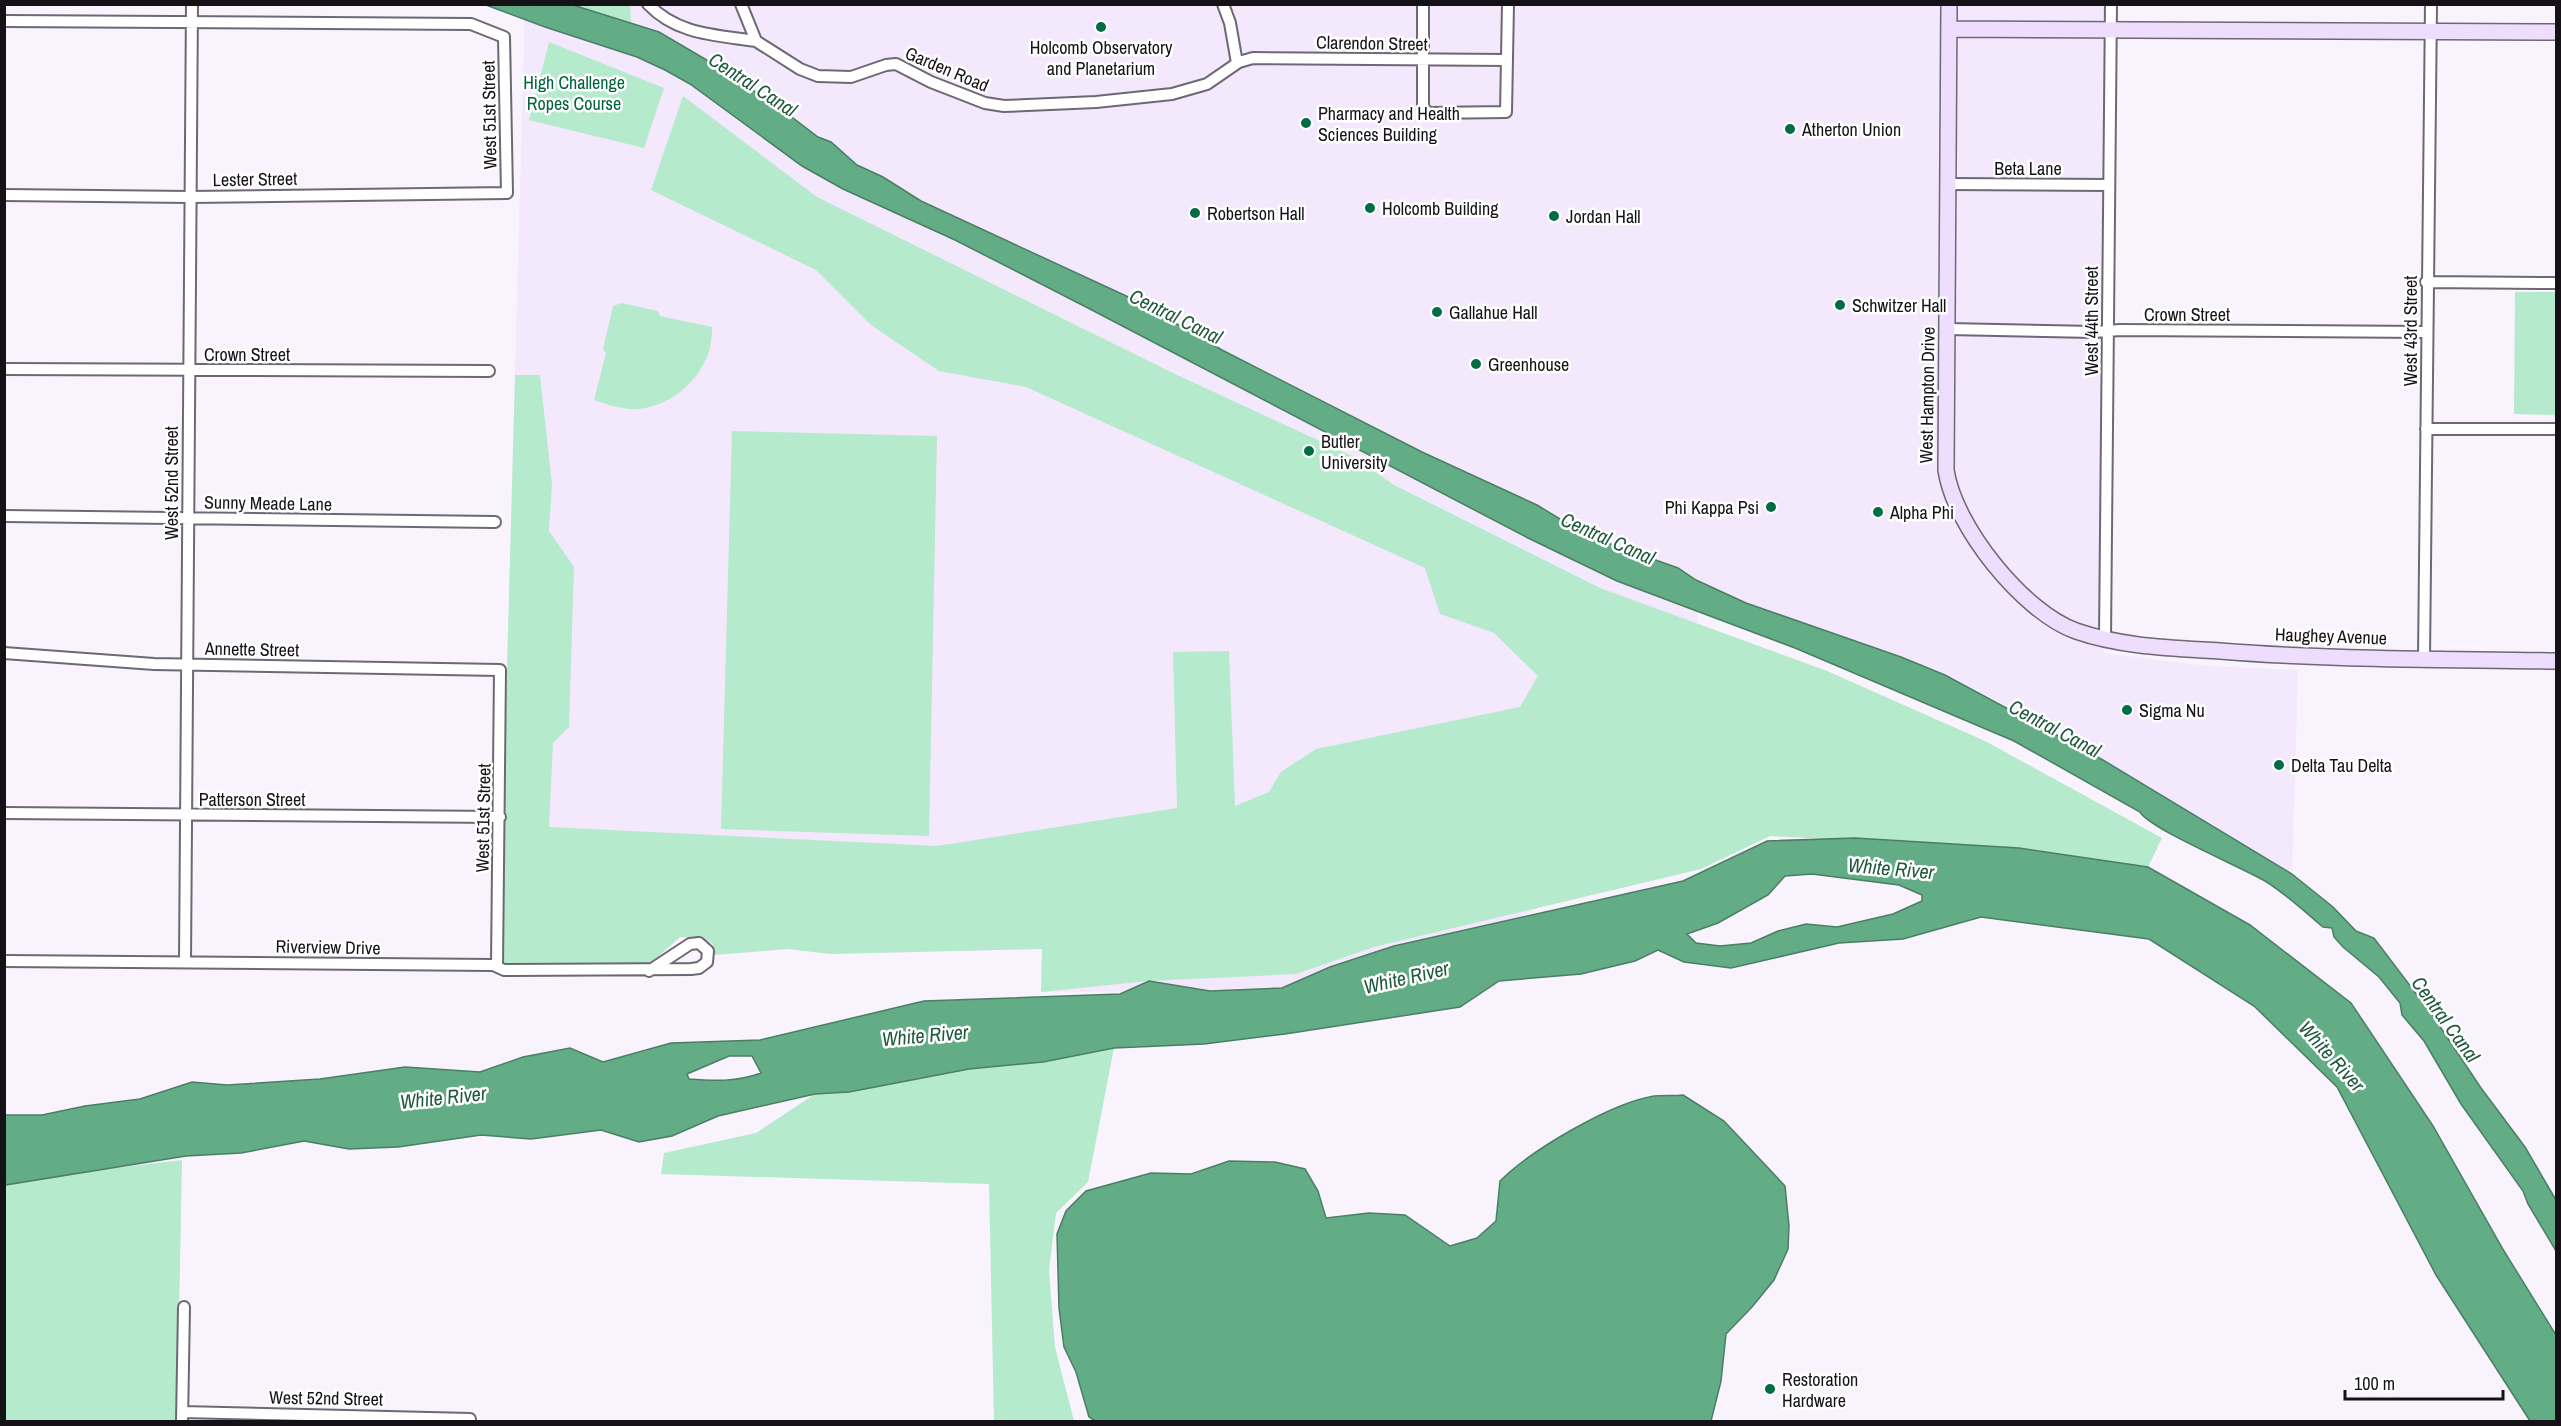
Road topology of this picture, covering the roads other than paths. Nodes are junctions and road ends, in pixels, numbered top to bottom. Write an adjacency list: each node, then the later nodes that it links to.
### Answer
1 (192, 4): 11 (street, West 52nd Street)
2 (648, 4): 16 (street, Garden Road)
3 (741, 4): 16 (street)
4 (1222, 4): 19 (street)
5 (1423, 4): 17 (street)
6 (1508, 4): 18 (street)
7 (1949, 4): 12 (street, West Hampton Drive)
8 (2111, 4): 13 (street, West 44th Street)
9 (2431, 4): 14 (street, West 43rd Street)
10 (4, 21): 11 (street)
11 (192, 23): 22 (street, West 51st Street); 24 (street, West 52nd Street)
12 (1949, 29): 13 (street); 20 (street, West Hampton Drive)
13 (2111, 30): 14 (street); 21 (street, West 44th Street)
14 (2431, 30): 15 (street); 25 (street, West 43rd Street)
15 (2556, 32)
16 (756, 41): 19 (street, Garden Road)
17 (1424, 59): 18 (street, Clarendon Street); 18 (street); 19 (street, Clarendon Street)
18 (1507, 60)
19 (1237, 63)
20 (1948, 184): 21 (street, Beta Lane); 27 (street, West Hampton Drive)
21 (2109, 185): 28 (street, West 44th Street)
22 (507, 192): 24 (street, Lester Street)
23 (4, 195): 24 (street, Lester Street)
24 (190, 197): 31 (street, West 52nd Street)
25 (2426, 282): 26 (street); 29 (street, West 43rd Street)
26 (2556, 283)
27 (1948, 328): 28 (street, Crown Street); 38 (street, West Hampton Drive)
28 (2107, 331): 29 (street, Crown Street); 38 (street, West 44th Street)
29 (2427, 332): 33 (street, West 43rd Street)
30 (4, 369): 31 (street, Crown Street)
31 (188, 371): 32 (street, Crown Street); 36 (street, West 52nd Street)
32 (489, 371)
33 (2426, 429): 34 (street); 40 (street, West 43rd Street)
34 (2556, 429)
35 (4, 516): 36 (street, Sunny Meade Lane)
36 (187, 519): 37 (street, Sunny Meade Lane); 42 (street, West 52nd Street)
37 (495, 522)
38 (2105, 638): 40 (street, Haughey Avenue)
39 (4, 653): 42 (street, Annette Street)
40 (2424, 658): 41 (street, Haughey Avenue)
41 (2556, 661)
42 (186, 665): 43 (street, Annette Street); 45 (street, West 52nd Street)
43 (500, 670): 46 (street, West 51st Street)
44 (4, 813): 45 (street, Patterson Street)
45 (186, 815): 46 (street, Patterson Street); 48 (street, West 52nd Street)
46 (500, 817): 49 (street, West 51st Street)
47 (4, 961): 48 (street, Riverview Drive)
48 (185, 962): 49 (street, Riverview Drive)
49 (496, 966): 50 (street, Riverview Drive)
50 (649, 971): 50 (street, Riverview Drive)
51 (184, 1306): 52 (street, West 52nd Street)
52 (182, 1417): 53 (street, West 52nd Street)
53 (470, 1419)

